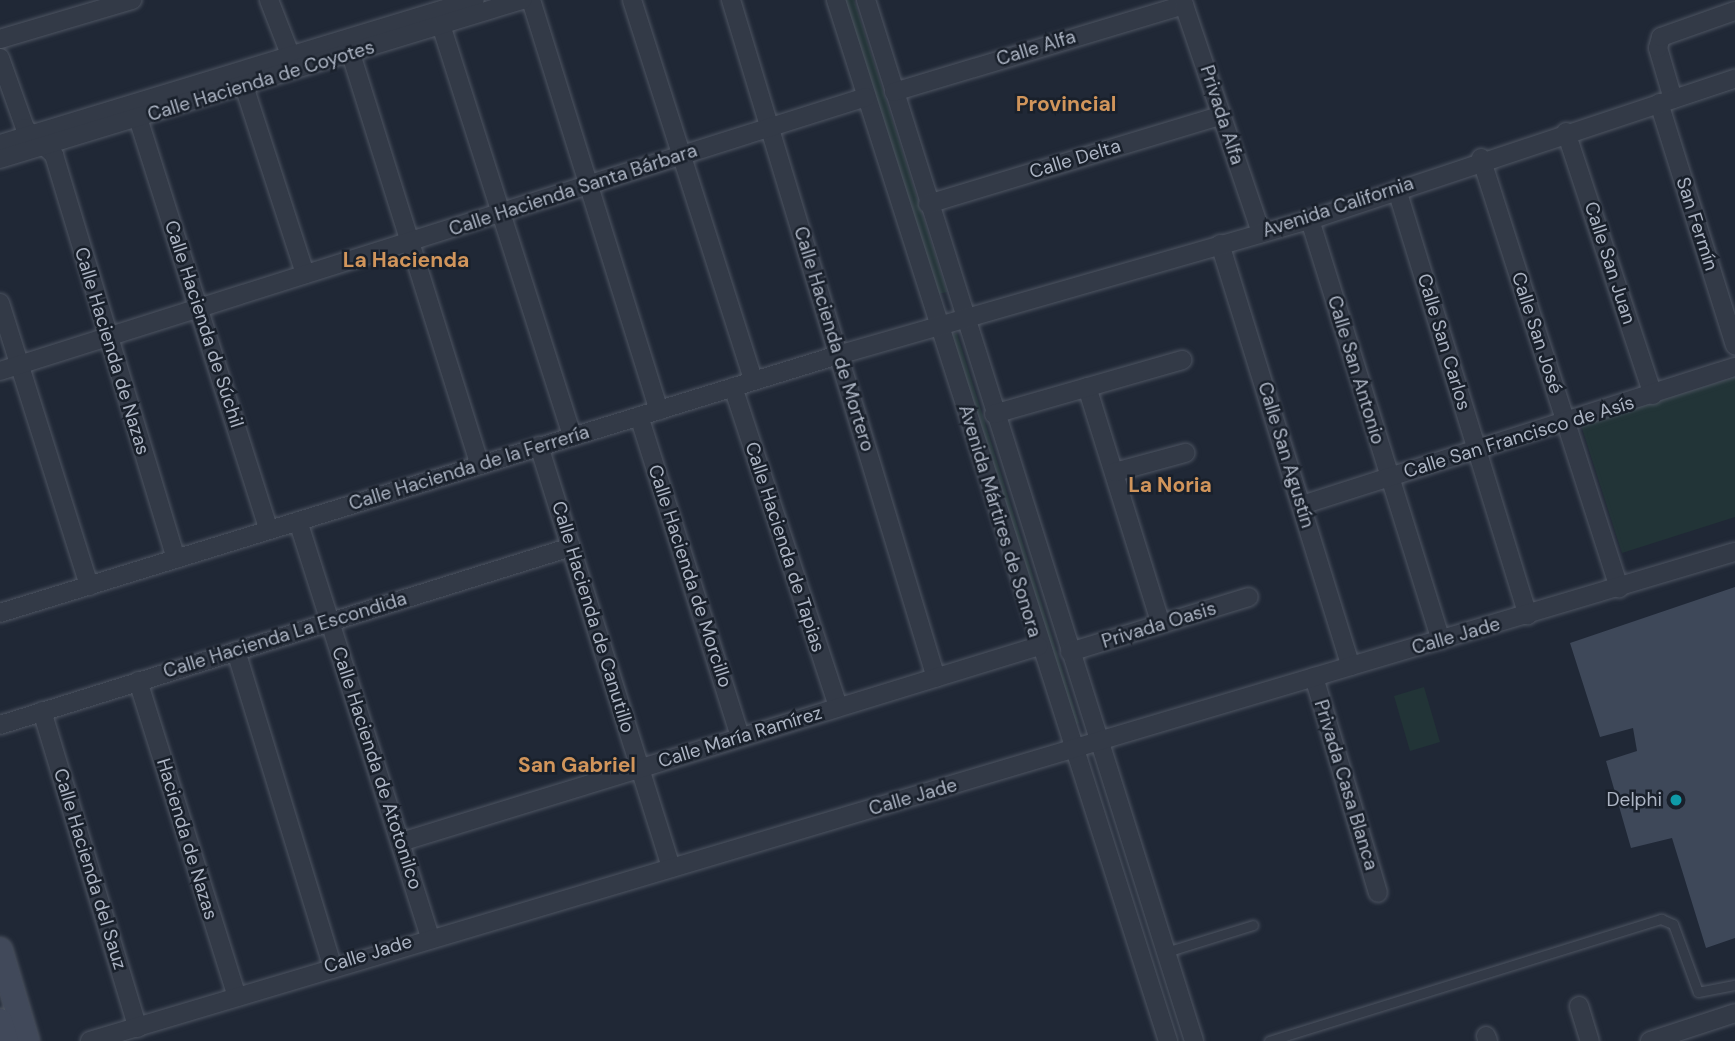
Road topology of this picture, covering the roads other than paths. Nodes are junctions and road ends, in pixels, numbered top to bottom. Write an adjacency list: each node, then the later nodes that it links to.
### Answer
1 (132, 0): 10 (street)
2 (269, 0): 17 (street)
3 (475, 0): 17 (street, Calle Hacienda de Coyotes)
4 (522, 0): 13 (street, Calle Hacienda de Coyotes)
5 (531, 0): 33 (street)
6 (632, 0): 30 (street)
7 (731, 0): 25 (street, Calle Hacienda de Mortero)
8 (836, 0): 21 (street, Avenida Mártires de Sonora)
9 (866, 0): 20 (street, Avenida Mártires de Sonora)
10 (93, 5): 14 (street)
11 (1177, 5): 20 (street, Calle Alfa); 23 (street, Privada Alfa)
12 (1735, 11): 22 (street, San Fermín)
13 (441, 25): 15 (street, Calle Hacienda de Coyotes); 36 (street)
14 (0, 39)
15 (351, 54): 17 (street, Calle Hacienda de Coyotes); 39 (street)
16 (0, 58): 27 (street)
17 (293, 64): 19 (street, Calle Hacienda de Coyotes); 27 (street, Calle Hacienda de Coyotes)
18 (1735, 79): 22 (street, Avenida California)
19 (244, 86): 24 (street, Calle Hacienda de Coyotes); 41 (street)
20 (894, 92): 35 (street, Avenida Mártires de Sonora)
21 (866, 97): 25 (street, Calle Hacienda Santa Bárbara); 45 (street, Avenida Mártires de Sonora)
22 (1666, 101): 26 (street, Avenida California); 47 (street, San Fermín)
23 (1222, 115): 35 (street, Calle Delta); 38 (street, Privada Alfa)
24 (138, 118): 29 (street, Calle Hacienda de Coyotes); 43 (street, Calle Hacienda de Súchil)
25 (771, 127): 30 (street, Calle Hacienda Santa Bárbara); 48 (street, Calle Hacienda de Mortero)
26 (1566, 132): 31 (street, Avenida California); 56 (street, Calle San Juan)
27 (30, 136): 28 (street, Calle Hacienda de Coyotes); 29 (street)
28 (0, 145)
29 (47, 145): 32 (street, Calle Hacienda de Coyotes); 46 (street, Calle Hacienda de Nazas)
30 (681, 155): 33 (street, Calle Hacienda Santa Bárbara); 53 (street)
31 (1481, 158): 34 (street, Avenida California); 60 (street, Calle San José)
32 (0, 159)
33 (589, 185): 36 (street, Calle Hacienda Santa Bárbara); 57 (street)
34 (1397, 190): 37 (street, Avenida California); 63 (street, Calle San Carlos)
35 (928, 204): 44 (street, Avenida Mártires de Sonora)
36 (501, 213): 39 (street, Calle Hacienda Santa Bárbara); 61 (street)
37 (1310, 220): 38 (street, Avenida California); 67 (street, Calle San Antonio)
38 (1261, 233): 40 (street, Avenida California)
39 (410, 241): 41 (street, Calle Hacienda Santa Bárbara); 65 (street)
40 (1220, 244): 44 (street, Avenida California); 68 (street, Calle San Agustín)
41 (305, 274): 43 (street, Calle Hacienda Santa Bárbara)
42 (0, 303): 50 (street)
43 (198, 308): 46 (street, Calle Hacienda Santa Bárbara); 70 (street, Calle Hacienda de Súchil)
44 (964, 318): 45 (street, Avenida California); 58 (street, Avenida Mártires de Sonora)
45 (938, 325): 48 (street, Calle Hacienda de la Ferrería); 82 (street, Avenida Mártires de Sonora)
46 (107, 337): 50 (street, Calle Hacienda Santa Bárbara); 73 (street, Calle Hacienda de Nazas)
47 (1735, 345)
48 (838, 355): 53 (street, Calle Hacienda de la Ferrería); 87 (street, Calle Hacienda de Mortero)
49 (1182, 360): 55 (street)
50 (20, 365): 52 (street, Calle Hacienda Santa Bárbara); 74 (street)
51 (1735, 367): 56 (street, Calle San Francisco de Asís)
52 (0, 371)
53 (753, 380): 54 (street, Calle Hacienda de la Ferrería)
54 (733, 387): 57 (street, Calle Hacienda de la Ferrería); 89 (street, Calle Hacienda de Tapias)
55 (1087, 387): 58 (street); 66 (street)
56 (1653, 395): 60 (street, Calle San Francisco de Asís)
57 (659, 410): 59 (street, Calle Hacienda de la Ferrería)
58 (994, 414): 84 (street, Avenida Mártires de Sonora)
59 (639, 416): 61 (street, Calle Hacienda de la Ferrería); 92 (street, Calle Hacienda de Morcillo)
60 (1566, 422): 63 (street, Calle San Francisco de Asís); 75 (street, Calle San José)
61 (572, 436): 62 (street, Calle Hacienda de la Ferrería)
62 (540, 446): 65 (street, Calle Hacienda de la Ferrería); 71 (street, Calle Hacienda de Canutillo)
63 (1477, 449): 67 (street, Calle San Francisco de Asís); 78 (street, Calle San Carlos)
64 (1185, 453): 66 (street)
65 (480, 465): 69 (street, Calle Hacienda de la Ferrería)
66 (1115, 472): 80 (street)
67 (1390, 477): 68 (street, Calle San Francisco de Asís); 81 (street, Calle San Antonio)
68 (1302, 505): 85 (street, Calle San Agustín)
69 (298, 521): 70 (street, Calle Hacienda de la Ferrería); 79 (street, Calle Hacienda de Atotonilco)
70 (269, 530): 73 (street, Calle Hacienda de la Ferrería)
71 (571, 547): 79 (street, Calle Hacienda La Escondida); 95 (street, Calle Hacienda de Canutillo)
72 (1735, 552): 75 (street, Calle Jade)
73 (176, 559): 74 (street, Calle Hacienda de la Ferrería)
74 (89, 586): 77 (street, Calle Hacienda de la Ferrería)
75 (1619, 587): 78 (street, Calle Jade)
76 (1249, 597): 80 (street, Privada Oasis)
77 (0, 613)
78 (1528, 615): 81 (street, Calle Jade)
79 (330, 622): 83 (street, Calle Hacienda La Escondida); 96 (street, Calle Hacienda de Atotonilco)
80 (1161, 624): 84 (street, Privada Oasis)
81 (1441, 640): 85 (street, Calle Jade)
82 (1039, 646): 87 (street, Calle María Ramírez); 94 (street, Avenida Mártires de Sonora)
83 (236, 651): 88 (street, Calle Hacienda La Escondida); 103 (street)
84 (1070, 652): 93 (street, Avenida Mártires de Sonora)
85 (1351, 666): 86 (street, Calle Jade)
86 (1314, 677): 93 (street, Calle Jade); 98 (street, Privada Casa Blanca)
87 (936, 678): 89 (street, Calle María Ramírez)
88 (138, 681): 90 (street, Calle Hacienda La Escondida); 105 (street, Hacienda de Nazas)
89 (838, 707): 92 (street, Calle María Ramírez)
90 (42, 711): 91 (street, Calle Hacienda La Escondida); 109 (street, Calle Hacienda del Sauz)
91 (0, 725)
92 (740, 736): 95 (street, Calle María Ramírez)
93 (1098, 741): 94 (street, Calle Jade); 102 (street, Avenida Mártires de Sonora)
94 (1072, 750): 97 (street, Calle Jade); 114 (street, Avenida Mártires de Sonora)
95 (640, 768): 96 (street, Calle María Ramírez); 97 (street, Calle Hacienda de Canutillo)
96 (401, 842): 100 (street, Calle Hacienda de Atotonilco)
97 (671, 868): 100 (street, Calle Jade)
98 (1378, 893)
99 (1253, 925): 102 (lane)
100 (430, 936): 103 (street, Calle Jade)
101 (0, 950): 112 (street)
102 (1166, 952): 115 (street, Avenida Mártires de Sonora)
103 (332, 964): 105 (street, Calle Jade)
104 (1735, 985): 116 (lane)
105 (237, 997): 109 (street, Calle Jade)
106 (1579, 1006): 117 (street)
107 (1735, 1013): 110 (street)
108 (0, 1021): 111 (street)
109 (138, 1028): 113 (street, Calle Jade)
110 (1687, 1035): 118 (street)
111 (6, 1041)
112 (27, 1041)
113 (90, 1041)
114 (1168, 1041)
115 (1194, 1041)
116 (1269, 1041)
117 (1590, 1041)
118 (1650, 1041)

